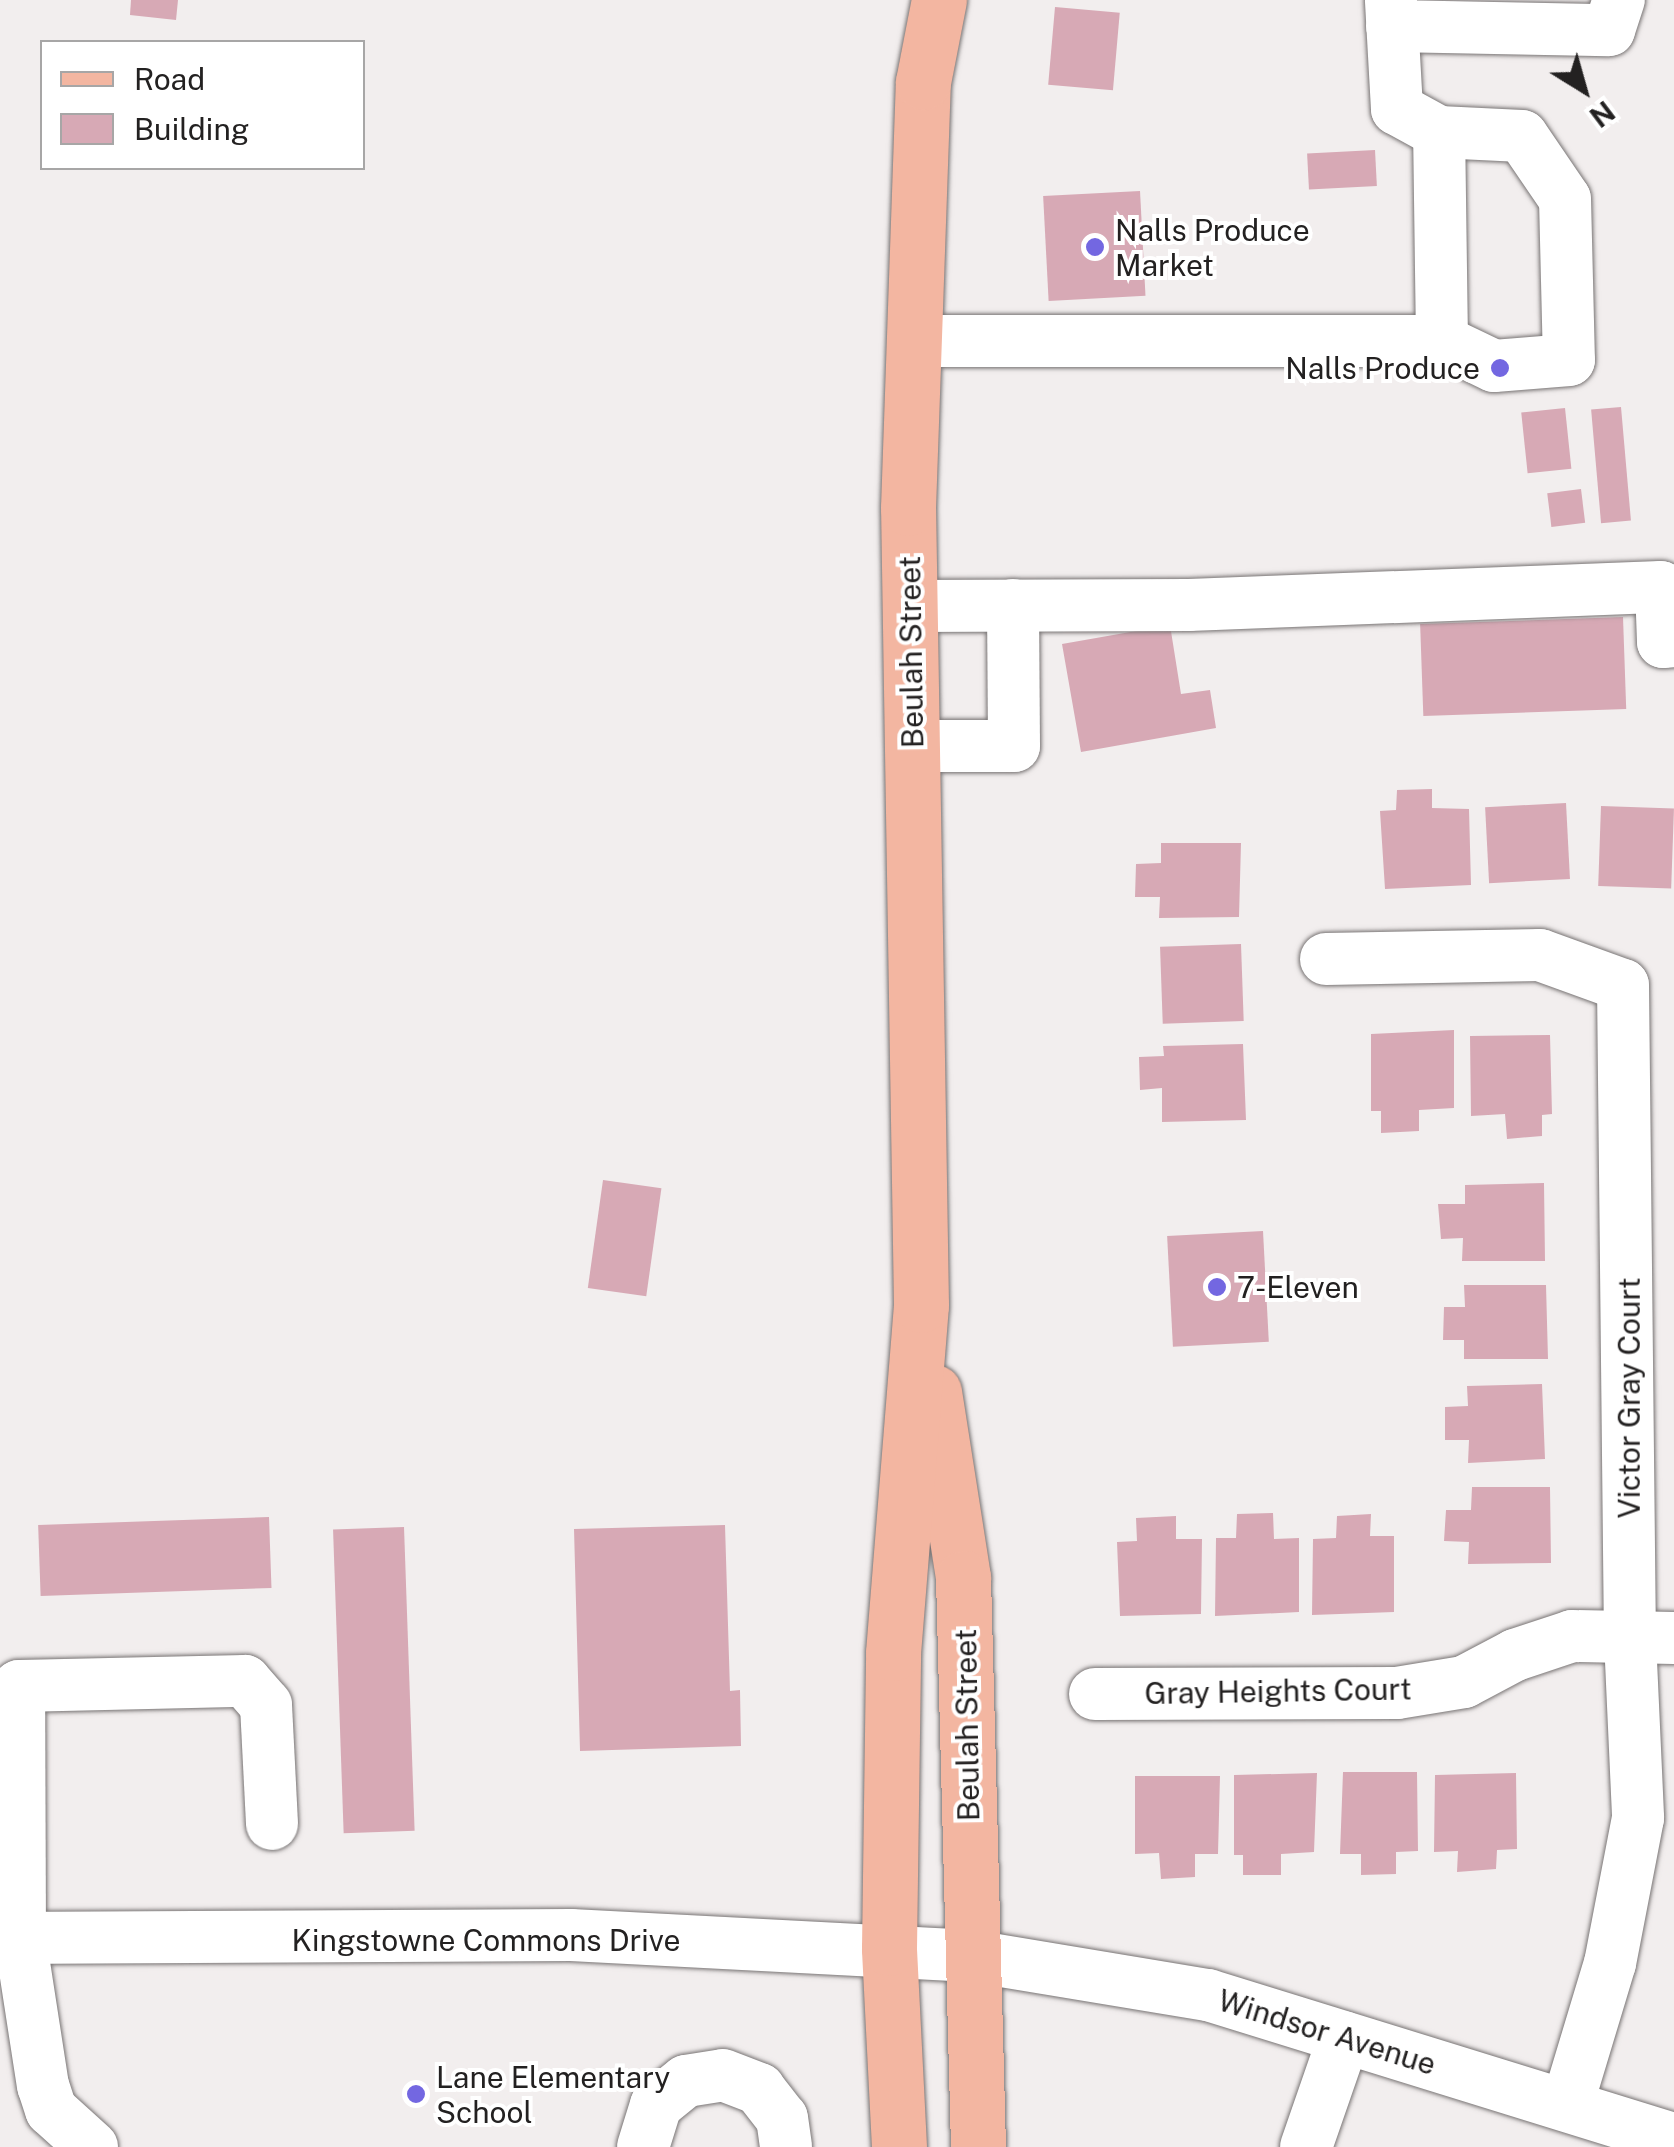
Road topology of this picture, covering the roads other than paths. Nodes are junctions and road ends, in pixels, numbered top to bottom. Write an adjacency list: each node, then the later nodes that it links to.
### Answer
1 (938, 0): 5 (main road, Beulah Street)
2 (1619, 0): 3 (street)
3 (1392, 13): 4 (street)
4 (1438, 132): 6 (street); 6 (street)
5 (914, 341): 6 (street); 7 (main road, Beulah Street)
6 (1442, 341)
7 (910, 606): 8 (street); 10 (main road, Beulah Street)
8 (1013, 606): 9 (street); 10 (street)
9 (1674, 642)
10 (913, 746): 12 (main road, Beulah Street)
11 (1326, 959): 13 (street, Victor Gray Court)
12 (921, 1306): 19 (main road, Beulah Street); 20 (main road, Beulah Street)
13 (1653, 1421): 14 (street, Victor Gray Court)
14 (1652, 1639): 16 (street, Gray Heights Court); 22 (street, Victor Gray Court)
15 (10, 1686): 17 (street); 18 (street)
16 (1095, 1694)
17 (272, 1824)
18 (10, 1938): 19 (street, Kingstowne Commons Drive); 24 (street)
19 (889, 1948): 20 (street, Kingstowne Commons Drive); 27 (main road, Beulah Street)
20 (972, 1956): 21 (street, Windsor Avenue); 28 (main road, Beulah Street)
21 (1344, 2037): 22 (street, Windsor Avenue); 29 (street)
22 (1566, 2105): 23 (street, Windsor Avenue)
23 (1674, 2140)
24 (92, 2147)
25 (643, 2147): 26 (street)
26 (786, 2147)
27 (899, 2147)
28 (978, 2147)
29 (1306, 2147)

